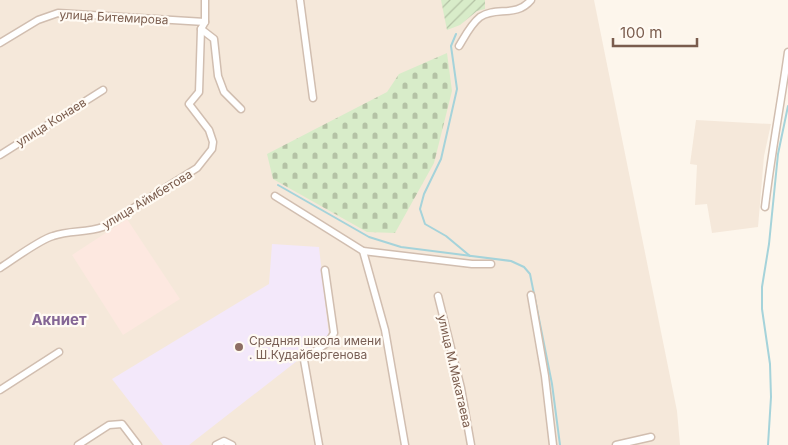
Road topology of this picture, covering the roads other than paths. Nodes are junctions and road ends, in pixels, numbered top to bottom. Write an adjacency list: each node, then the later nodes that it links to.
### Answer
1 (205, 0): 4 (street)
2 (300, 0): 10 (street)
3 (531, 0): 7 (street)
4 (205, 22): 5 (street); 6 (street, улица Битемирова)
5 (201, 29): 11 (street); 17 (street, улица Аймбетова)
6 (0, 43)
7 (459, 46)
8 (788, 52): 14 (street)
9 (103, 90): 12 (street, улица Конаев)
10 (313, 98)
11 (241, 109)
12 (0, 154)
13 (275, 196): 15 (street)
14 (765, 207)
15 (363, 251): 16 (street); 29 (street)
16 (491, 264)
17 (0, 268)
18 (325, 270): 28 (street)
19 (531, 295): 31 (street)
20 (438, 296): 30 (street, улица М.Макатаева)
21 (59, 352): 22 (street)
22 (0, 390)
23 (652, 437): 32 (street)
24 (78, 445): 25 (street)
25 (138, 445)
26 (216, 445): 27 (street)
27 (232, 445)
28 (319, 445)
29 (405, 445)
30 (471, 445)
31 (553, 445)
32 (616, 445)

